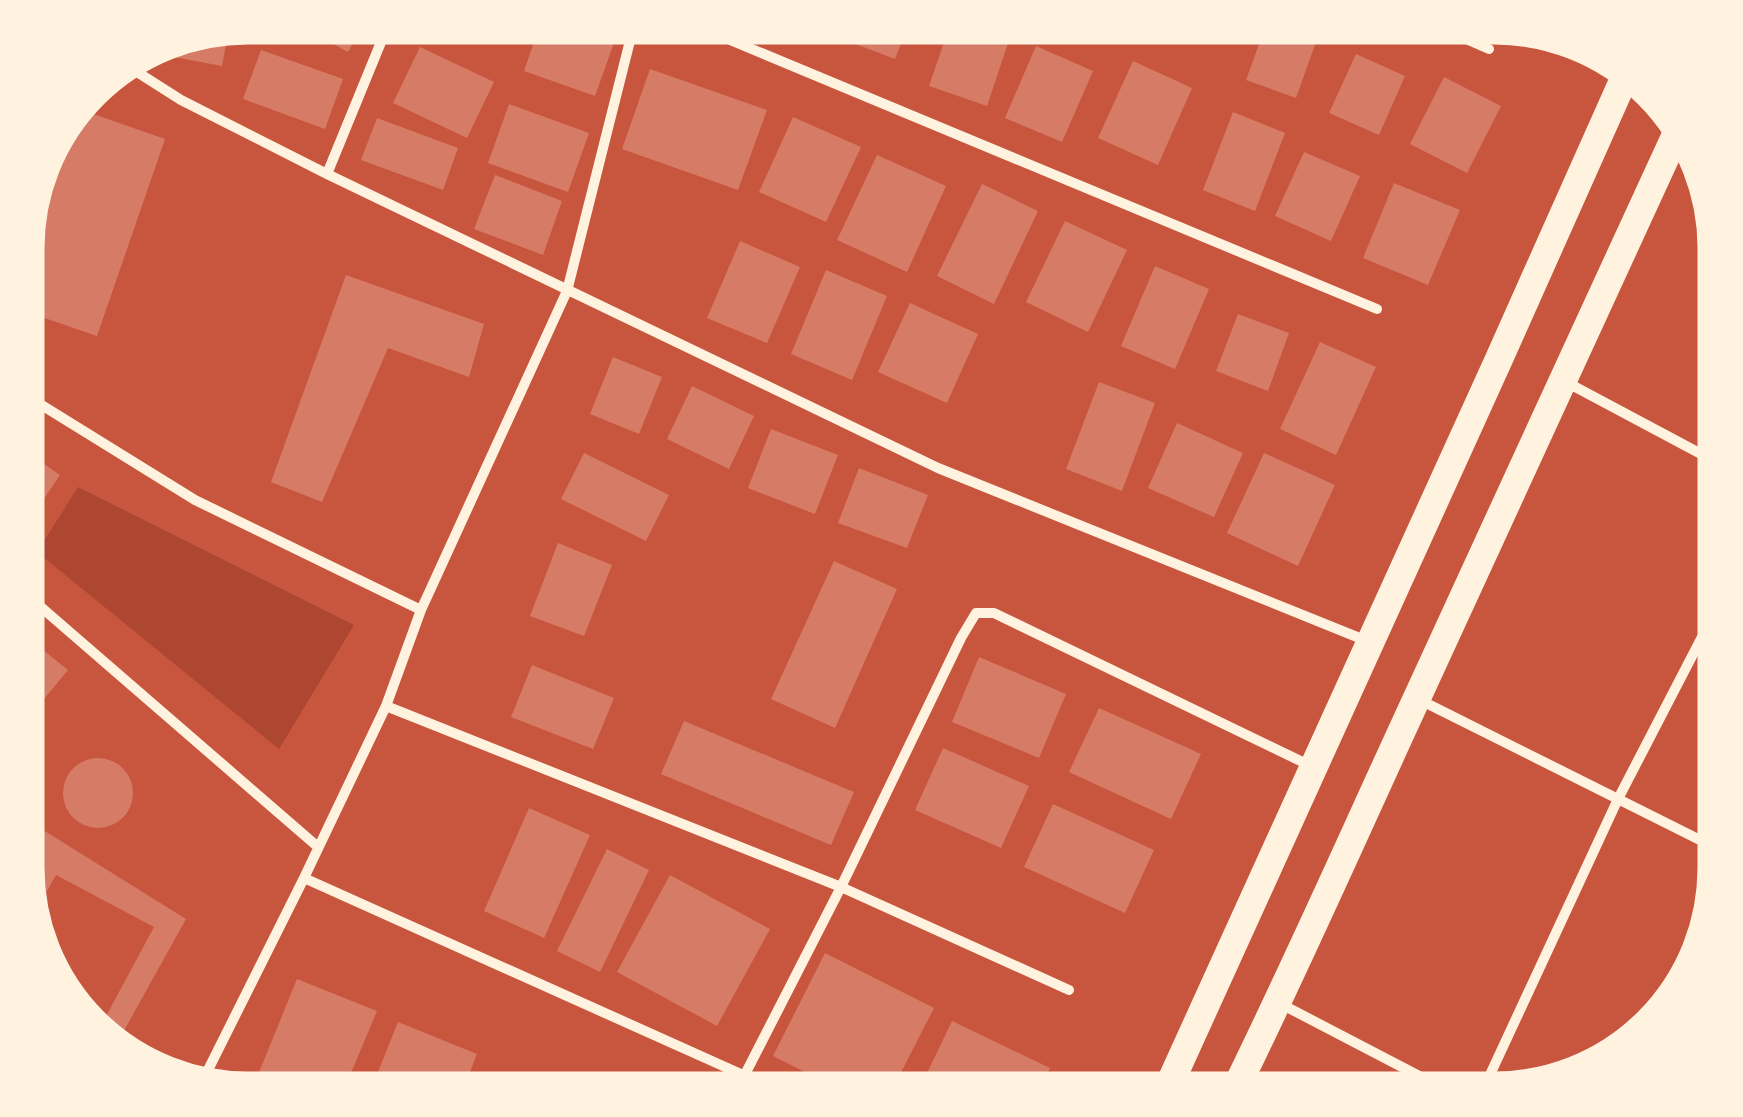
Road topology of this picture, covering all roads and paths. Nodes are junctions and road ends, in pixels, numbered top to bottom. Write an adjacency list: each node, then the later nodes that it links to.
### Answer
1 (381, 43): 9 (street)
2 (629, 43): 10 (street)
3 (737, 43): 11 (street)
4 (1477, 43): 5 (street)
5 (1489, 48)
6 (139, 74): 9 (street)
7 (1621, 86): 18 (highway)
8 (1672, 145): 12 (highway)
9 (327, 174): 10 (street)
10 (567, 291): 16 (street); 18 (street)
11 (1377, 309)
12 (1565, 382): 14 (street); 19 (highway)
13 (42, 405): 16 (street)
14 (1700, 453)
15 (42, 608): 24 (street)
16 (421, 610): 20 (street)
17 (1700, 641): 22 (street)
18 (1370, 643): 21 (highway)
19 (1417, 698): 22 (street); 28 (highway)
20 (386, 706): 24 (street); 26 (street)
21 (1314, 768): 26 (street); 31 (highway)
22 (1618, 798): 23 (street); 34 (street)
23 (1700, 840)
24 (318, 847): 25 (street)
25 (304, 878): 29 (street); 30 (street)
26 (841, 888): 27 (street); 30 (street)
27 (1069, 990)
28 (1278, 1003): 32 (highway); 33 (street)
29 (208, 1070)
30 (744, 1073)
31 (1174, 1074)
32 (1243, 1074)
33 (1415, 1074)
34 (1490, 1074)

